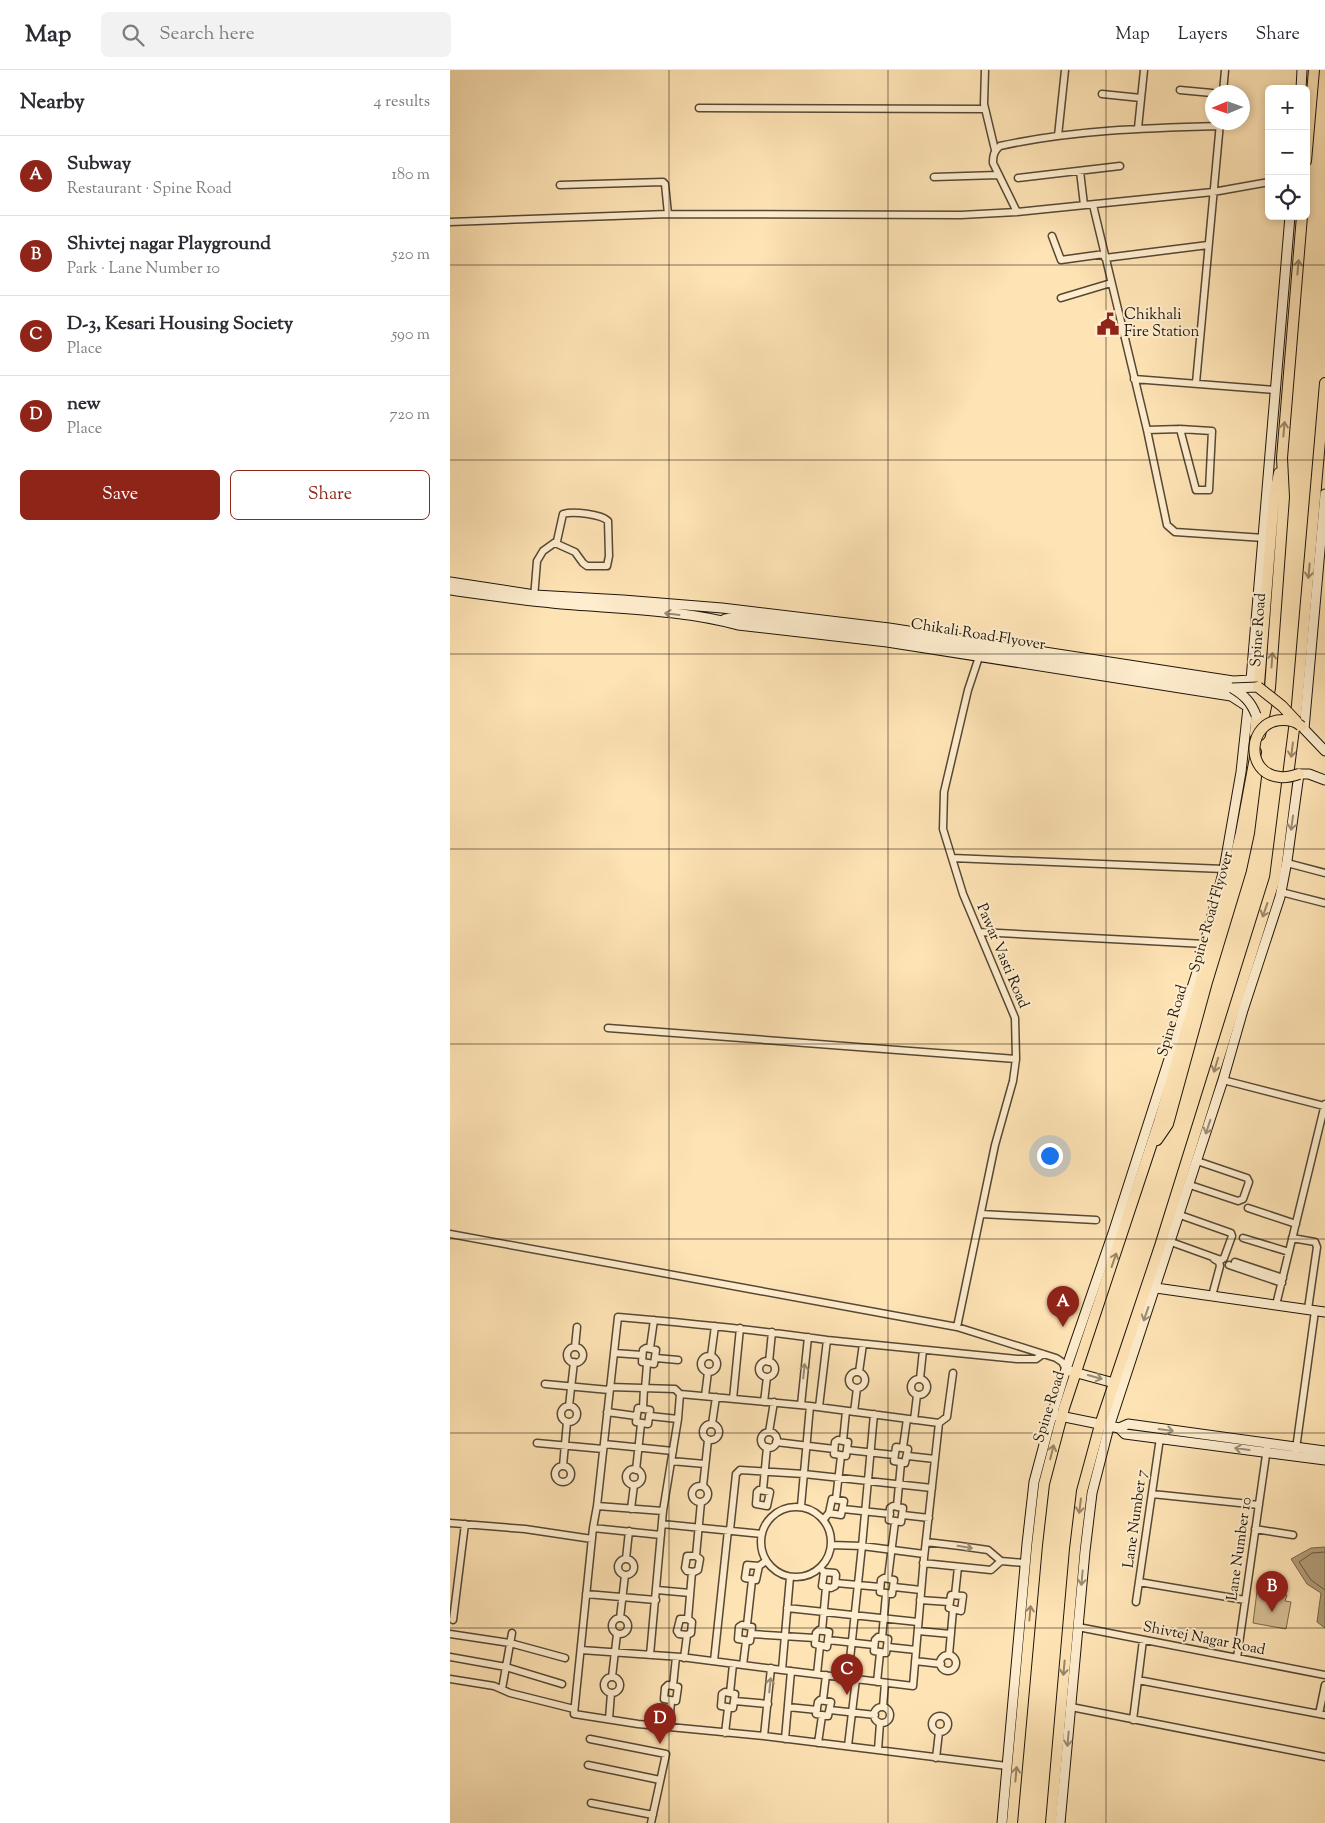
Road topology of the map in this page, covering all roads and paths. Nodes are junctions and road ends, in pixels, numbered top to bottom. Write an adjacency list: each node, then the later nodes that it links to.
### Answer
1 (985, 70): 14 (street)
2 (1065, 70): 19 (street)
3 (1144, 70): 12 (street)
4 (1225, 70): 7 (street)
5 (1302, 70): 8 (street)
6 (1314, 70): 18 (main road)
7 (1224, 85)
8 (1301, 85)
9 (1180, 90): 10 (street)
10 (1205, 92)
11 (1102, 94): 12 (street)
12 (1141, 98): 16 (street)
13 (700, 108): 14 (street)
14 (985, 109): 20 (street)
15 (1205, 125): 16 (street)
16 (1138, 128): 19 (street)
17 (1219, 130): 28 (street)
18 (1309, 130)
19 (1058, 136): 20 (street)
20 (996, 150): 23 (street)
21 (1120, 166): 22 (street)
22 (1080, 170): 25 (street); 29 (street)
23 (998, 174): 24 (street); 31 (street)
24 (934, 177)
25 (1018, 178)
26 (1265, 183): 28 (street)
27 (560, 185): 32 (street)
28 (1213, 192): 30 (street); 37 (street)
29 (1084, 205): 30 (street); 31 (street)
30 (1092, 205): 38 (street)
31 (1017, 212): 32 (street)
32 (668, 214): 35 (street)
33 (1290, 220): 44 (street, Spine Road)
34 (1302, 220): 47 (main road, Spine Road, one-way to 34)
35 (450, 222)
36 (1052, 236): 38 (street)
37 (1208, 245): 38 (street); 42 (street)
38 (1105, 256): 39 (street)
39 (1111, 283): 40 (street); 41 (street)
40 (1061, 298)
41 (1134, 379): 42 (street); 46 (street)
42 (1196, 383): 44 (street)
43 (1325, 383): 128 (main road, one-way to 128)
44 (1276, 390): 49 (street, Spine Road)
45 (1180, 429): 45 (street); 46 (street)
46 (1146, 430): 49 (street)
47 (1282, 458): 59 (main road, Spine Road Flyover); 71 (main road, Spine Road, one-way to 47)
48 (1325, 494): 63 (street)
49 (1264, 538): 59 (street, Spine Road)
50 (554, 543): 50 (street); 53 (street)
51 (450, 582): 53 (street)
52 (450, 590): 53 (street)
53 (534, 598): 54 (street)
54 (605, 603): 55 (street); 57 (street, one-way to 54)
55 (722, 608): 56 (street); 59 (street)
56 (737, 617): 57 (street, Chikali Road Flyover); 60 (street, Chikali Road Flyover)
57 (720, 620): 58 (street)
58 (979, 657): 61 (street); 69 (street, Pawar Vasti Road)
59 (1254, 683): 60 (street, Chikali Road Flyover, bridge); 61 (street, Spine Road); 62 (main road, Spine Road Flyover, bridge); 63 (main road, bridge)
60 (1232, 688): 62 (street, bridge)
61 (1248, 707): 71 (street, Spine Road)
62 (1256, 715): 64 (main road, Spine Road Flyover, bridge)
63 (1301, 726): 64 (main road, bridge); 65 (street)
64 (1254, 743): 66 (main road, Spine Road Flyover, bridge)
65 (1325, 751)
66 (1258, 763): 67 (main road, bridge); 82 (main road, Spine Road Flyover)
67 (1299, 774): 68 (street); 70 (street, one-way to 70)
68 (1325, 780)
69 (952, 858): 71 (street); 75 (street, Pawar Vasti Road)
70 (1287, 864): 72 (street); 73 (street)
71 (1228, 869): 76 (street, Spine Road); 82 (main road, Spine Road)
72 (1325, 874)
73 (1281, 892): 74 (street); 79 (street)
74 (1324, 903)
75 (979, 932): 76 (street); 78 (street, Pawar Vasti Road)
76 (1205, 944): 122 (street, Spine Road)
77 (608, 1028): 78 (street)
78 (1016, 1059): 86 (street, Pawar Vasti Road)
79 (1223, 1080): 80 (street); 83 (street, one-way to 83)
80 (1325, 1105): 81 (street)
81 (1321, 1133): 89 (street)
82 (1151, 1148): 122 (main road, Spine Road, one-way to 82)
83 (1197, 1161): 84 (street); 84 (street)
84 (1190, 1185): 87 (street)
85 (1248, 1208): 89 (street)
86 (981, 1214): 88 (street); 103 (street, Pawar Vasti Road)
87 (1180, 1215): 93 (street); 93 (street)
88 (1096, 1220)
89 (1296, 1224): 92 (street)
90 (450, 1234): 103 (street)
91 (1244, 1238): 94 (street)
92 (1292, 1238): 94 (street); 100 (street)
93 (1170, 1244): 97 (street); 98 (street)
94 (1289, 1252): 96 (street)
95 (1232, 1264): 96 (street)
96 (1282, 1280): 99 (street)
97 (1156, 1288): 98 (street); 160 (street, one-way to 160)
98 (1212, 1296): 99 (street)
99 (1276, 1305): 100 (street)
100 (1316, 1311): 180 (street)
101 (654, 1320): 102 (street); 111 (street); 113 (street)
102 (715, 1326): 105 (street); 116 (street)
103 (957, 1326): 114 (street)
104 (578, 1327): 110 (street)
105 (740, 1328): 106 (street); 138 (street)
106 (772, 1332): 107 (street); 120 (street)
107 (808, 1337): 108 (street); 141 (street, one-way to 107)
108 (827, 1340): 109 (street); 144 (street)
109 (863, 1344): 112 (street); 124 (street)
110 (575, 1347): 119 (street); 119 (street)
111 (650, 1348): 115 (street); 117 (street)
112 (923, 1350): 114 (street); 127 (street)
113 (614, 1353): 115 (street); 133 (street)
114 (1043, 1354): 122 (street)
115 (642, 1355): 121 (street)
116 (710, 1356): 123 (street); 123 (street)
117 (656, 1358): 118 (street); 121 (street)
118 (678, 1360)
119 (574, 1362): 130 (street)
120 (769, 1362): 126 (street); 126 (street)
121 (647, 1364): 131 (street)
122 (1072, 1371): 128 (street, one-way to 128); 152 (main road, Spine Road)
123 (708, 1372): 136 (street)
124 (859, 1372): 132 (street); 132 (street)
125 (953, 1373): 157 (street)
126 (767, 1377): 139 (street)
127 (920, 1379): 135 (street); 135 (street)
128 (1114, 1383): 160 (main road)
129 (545, 1384): 130 (street)
130 (571, 1386): 133 (street); 142 (street)
131 (645, 1388): 133 (street); 134 (street); 145 (street)
132 (857, 1388): 148 (street)
133 (609, 1389): 147 (street)
134 (680, 1394): 136 (street); 153 (street)
135 (917, 1395): 155 (street)
136 (705, 1396): 137 (street)
137 (716, 1397): 138 (street); 159 (street)
138 (733, 1399): 139 (street)
139 (764, 1402): 140 (street)
140 (774, 1402): 141 (street); 162 (street)
141 (801, 1405): 143 (street)
142 (569, 1406): 156 (street); 156 (street)
143 (810, 1406): 144 (street); 168 (street)
144 (819, 1407): 146 (street)
145 (643, 1408): 150 (street); 151 (street)
146 (846, 1411): 148 (street); 165 (street)
147 (607, 1412): 150 (street); 170 (street)
148 (854, 1412): 149 (street)
149 (874, 1414): 154 (street); 179 (street)
150 (636, 1416): 158 (street)
151 (650, 1416): 153 (street); 158 (street)
152 (1057, 1416): 160 (street); 241 (street, Spine Road); 370 (main road, Spine Road, one-way to 152)
153 (678, 1418): 176 (street)
154 (907, 1419): 155 (street); 173 (street)
155 (914, 1420): 157 (street)
156 (567, 1422): 169 (street)
157 (939, 1423): 184 (street)
158 (641, 1424): 171 (street)
159 (712, 1424): 164 (street); 164 (street)
160 (1104, 1426): 161 (street); 278 (street, one-way to 278); 371 (main road, one-way to 371)
161 (1119, 1428): 163 (street); 174 (street, one-way to 174)
162 (770, 1432): 166 (street); 172 (street)
163 (1160, 1438): 174 (street, one-way to 163); 200 (street, Lane Number 7)
164 (708, 1440): 188 (street)
165 (843, 1441): 175 (street); 177 (street)
166 (776, 1442): 168 (street); 172 (street)
167 (537, 1443): 169 (street)
168 (807, 1445): 175 (street); 192 (street)
169 (565, 1446): 170 (street); 189 (street)
170 (603, 1446): 171 (street); 204 (street)
171 (639, 1447): 176 (street); 190 (street)
172 (767, 1447): 191 (street)
173 (903, 1447): 181 (street); 183 (street)
174 (1267, 1448): 180 (street); 203 (street, Lane Number 10)
175 (834, 1449): 182 (street)
176 (673, 1450): 186 (street)
177 (848, 1450): 179 (street); 182 (street)
178 (1325, 1451): 180 (street)
179 (871, 1452): 181 (street); 194 (street)
180 (1296, 1452): 185 (street)
181 (894, 1455): 187 (street)
182 (841, 1456): 193 (street)
183 (908, 1456): 184 (street); 187 (street)
184 (935, 1459): 198 (street)
185 (1325, 1460)
186 (671, 1462): 188 (street); 210 (street)
187 (902, 1463): 196 (street)
188 (705, 1464): 197 (street)
189 (563, 1466)
190 (636, 1470): 195 (street); 195 (street)
191 (764, 1471): 192 (street); 199 (street); 225 (street)
192 (804, 1474): 193 (street); 206 (street)
193 (838, 1478): 194 (street); 201 (street)
194 (868, 1482): 196 (street); 211 (street)
195 (634, 1485): 208 (street)
196 (900, 1485): 198 (street); 207 (street)
197 (703, 1486): 202 (street); 202 (street)
198 (932, 1488): 216 (street)
199 (763, 1490): 205 (street); 205 (street)
200 (1152, 1494): 203 (street); 250 (street, Lane Number 7)
201 (836, 1499): 209 (street); 212 (street)
202 (701, 1502): 222 (street)
203 (1258, 1505): 224 (street, Lane Number 10)
204 (597, 1506): 208 (street); 223 (street)
205 (767, 1506): 214 (street)
206 (801, 1506): 214 (street); 217 (street)
207 (897, 1506): 213 (street); 215 (street)
208 (632, 1509): 210 (street)
209 (843, 1509): 211 (street); 212 (street)
210 (663, 1511): 221 (street)
211 (866, 1512): 213 (street); 233 (street)
212 (830, 1513): 217 (street)
213 (890, 1514): 218 (street)
214 (773, 1515): 228 (street)
215 (903, 1515): 216 (street); 218 (street)
216 (929, 1518): 231 (street)
217 (823, 1520): 232 (street)
218 (895, 1522): 234 (street)
219 (450, 1523): 220 (street)
220 (465, 1524): 230 (street); 275 (street)
221 (662, 1524): 222 (street); 227 (street)
222 (698, 1526): 225 (street); 236 (street)
223 (593, 1528): 226 (street); 230 (street)
224 (1255, 1529): 229 (street); 265 (street, Lane Number 10)
225 (729, 1530): 228 (street); 309 (street)
226 (630, 1531): 227 (street); 237 (street)
227 (662, 1534): 256 (street)
228 (762, 1534): 238 (street)
229 (1293, 1535)
230 (592, 1539): 259 (street)
231 (926, 1542): 235 (street); 239 (street, one-way to 239)
232 (831, 1545): 233 (street); 244 (street)
233 (862, 1546): 234 (street); 252 (street)
234 (892, 1550): 235 (street); 248 (street)
235 (924, 1554): 240 (street)
236 (696, 1556): 245 (street); 245 (street)
237 (626, 1559): 246 (street); 246 (street)
238 (766, 1560): 242 (street); 247 (street)
239 (1001, 1561): 241 (street); 243 (street)
240 (923, 1563): 243 (street); 257 (street)
241 (1025, 1563): 364 (street, Spine Road)
242 (759, 1566): 249 (street); 249 (street)
243 (958, 1567): 261 (street)
244 (821, 1570): 247 (street); 251 (street); 253 (street)
245 (692, 1572): 258 (street)
246 (625, 1575): 262 (street)
247 (790, 1577): 268 (street)
248 (888, 1578): 254 (street); 255 (street)
249 (752, 1580): 277 (street)
250 (1139, 1582): 265 (street); 267 (street, Lane Number 7)
251 (836, 1583): 252 (street); 253 (street)
252 (858, 1585): 254 (street); 271 (street)
253 (826, 1587): 270 (street)
254 (880, 1587): 260 (street)
255 (894, 1587): 257 (street); 260 (street)
256 (657, 1590): 258 (street); 263 (street)
257 (921, 1590): 264 (street)
258 (690, 1593): 274 (street)
259 (586, 1594): 262 (street); 298 (street)
260 (886, 1594): 273 (street)
261 (955, 1595): 266 (street); 269 (street)
262 (622, 1597): 263 (street); 272 (street)
263 (656, 1600): 302 (street)
264 (920, 1600): 266 (street); 276 (street)
265 (1245, 1600): 308 (street, Lane Number 10)
266 (950, 1602): 269 (street)
267 (1136, 1602)
268 (787, 1608): 270 (street); 287 (street)
269 (953, 1610): 285 (street)
270 (824, 1612): 271 (street); 279 (street)
271 (854, 1615): 273 (street); 293 (street)
272 (620, 1618): 283 (street); 283 (street)
273 (884, 1618): 276 (street); 289 (street)
274 (688, 1619): 286 (street); 286 (street)
275 (453, 1620)
276 (918, 1622): 280 (street)
277 (747, 1625): 284 (street); 292 (street)
278 (1078, 1627): 291 (street, Shivtej Nagar Road); 340 (street)
279 (822, 1631): 288 (street); 290 (street)
280 (918, 1631): 285 (street); 299 (street)
281 (450, 1634): 294 (street)
282 (512, 1634): 294 (street)
283 (617, 1634): 300 (street)
284 (752, 1634): 287 (street); 292 (street)
285 (951, 1634): 303 (street)
286 (687, 1635): 307 (street)
287 (785, 1636): 288 (street); 316 (street)
288 (815, 1638): 296 (street)
289 (882, 1638): 295 (street); 297 (street)
290 (828, 1640): 293 (street); 296 (street)
291 (1143, 1640): 308 (street, Shivtej Nagar Road); 325 (street)
292 (746, 1641): 313 (street)
293 (851, 1642): 295 (street); 322 (street)
294 (510, 1643): 306 (street); 314 (street)
295 (874, 1645): 301 (street)
296 (820, 1646): 318 (street)
297 (888, 1647): 299 (street); 301 (street)
298 (580, 1650): 300 (street); 342 (street)
299 (916, 1650): 310 (street)
300 (614, 1652): 302 (street); 321 (street)
301 (880, 1653): 326 (street)
302 (650, 1655): 305 (street)
303 (949, 1655): 312 (street); 312 (street)
304 (450, 1657): 314 (street)
305 (676, 1657): 307 (street); 330 (street)
306 (565, 1658)
307 (684, 1658): 309 (street)
308 (1237, 1658): 320 (street, Shivtej Nagar Road)
309 (714, 1661): 311 (street)
310 (915, 1661): 312 (street); 327 (street)
311 (734, 1664): 313 (street); 333 (street)
312 (941, 1664)
313 (743, 1665): 315 (street)
314 (506, 1667): 328 (street); 331 (street)
315 (771, 1668): 316 (street); 337 (street, one-way to 315)
316 (782, 1670): 317 (street)
317 (791, 1671): 318 (street); 338 (street)
318 (817, 1674): 319 (street)
319 (826, 1675): 322 (street); 335 (street)
320 (1325, 1675)
321 (612, 1677): 332 (street); 332 (street)
322 (848, 1678): 324 (street)
323 (450, 1679): 331 (street)
324 (856, 1679): 326 (street); 345 (street)
325 (1138, 1680): 347 (street); 350 (street)
326 (877, 1682): 327 (street)
327 (885, 1683): 339 (street)
328 (562, 1684)
329 (1325, 1685): 347 (street)
330 (673, 1686): 336 (street); 336 (street)
331 (502, 1689): 342 (street)
332 (611, 1693): 349 (street)
333 (730, 1693): 334 (street); 341 (street)
334 (735, 1700): 337 (street); 341 (street)
335 (823, 1700): 343 (street); 344 (street)
336 (671, 1702): 352 (street)
337 (768, 1704): 355 (street)
338 (788, 1707): 343 (street); 357 (street)
339 (883, 1707): 346 (street); 351 (street)
340 (1071, 1707): 350 (street); 372 (street, one-way to 372)
341 (728, 1708): 354 (street)
342 (574, 1709): 349 (street)
343 (817, 1710): 348 (street)
344 (830, 1710): 345 (street); 348 (street)
345 (852, 1713): 346 (street); 359 (street)
346 (875, 1715): 351 (street)
347 (1322, 1715)
348 (822, 1716): 358 (street)
349 (609, 1720): 352 (street)
350 (1134, 1720): 361 (street)
351 (880, 1723): 360 (street)
352 (669, 1726): 354 (street)
353 (939, 1732): 362 (street)
354 (725, 1733): 355 (street)
355 (764, 1736): 357 (street)
356 (590, 1739): 365 (street)
357 (786, 1739): 358 (street)
358 (818, 1743): 359 (street)
359 (848, 1746): 360 (street)
360 (878, 1750): 362 (street)
361 (1325, 1757)
362 (936, 1758): 364 (street)
363 (588, 1766): 365 (street)
364 (1007, 1766): 369 (street, Spine Road)
365 (660, 1780): 367 (street)
366 (591, 1802): 367 (street)
367 (653, 1815): 368 (street)
368 (651, 1823)
369 (1002, 1823)
370 (1012, 1823)
371 (1051, 1823)
372 (1060, 1823)

